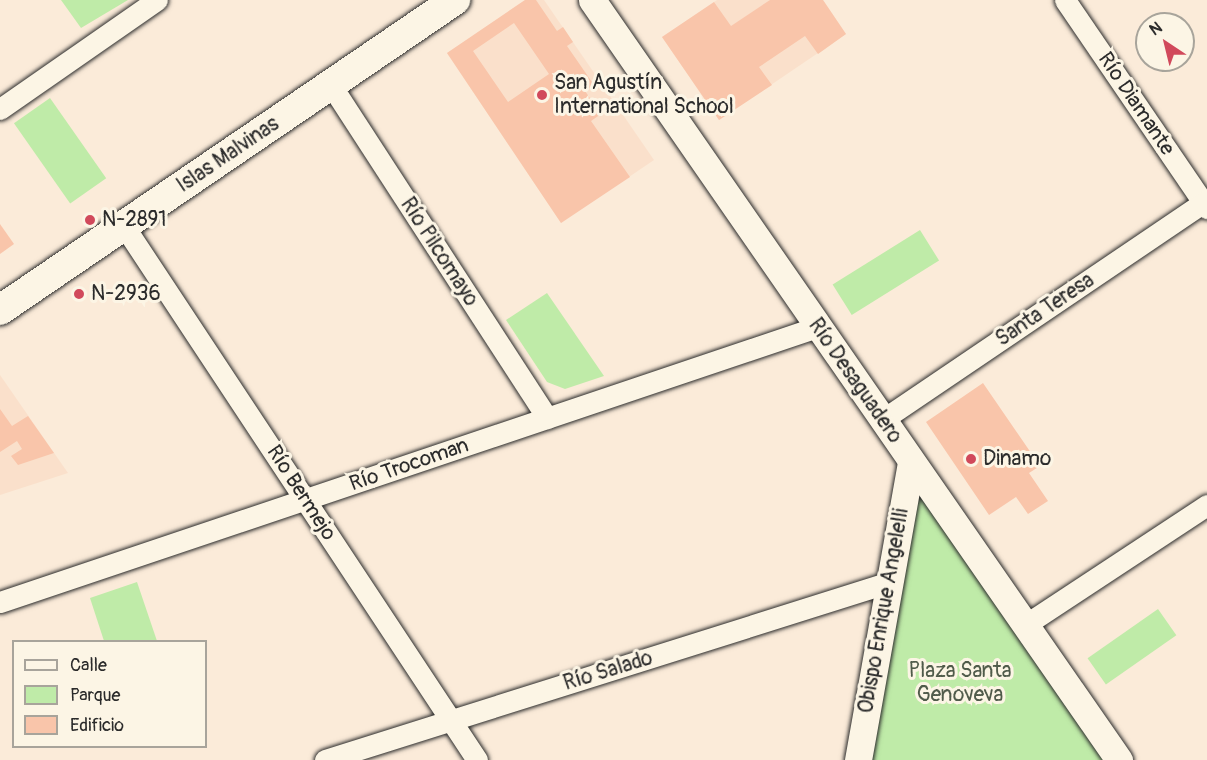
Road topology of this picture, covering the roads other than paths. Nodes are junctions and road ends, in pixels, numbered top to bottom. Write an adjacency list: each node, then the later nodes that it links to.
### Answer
1 (157, 0): 6 (street)
2 (592, 0): 10 (street, Río Desaguadero)
3 (1065, 0): 7 (street, Río Diamante)
4 (437, 5): 5 (main road, Islas Malvinas)
5 (331, 85): 8 (main road, Islas Malvinas); 11 (street, Río Pilcomayo)
6 (0, 109)
7 (1206, 204): 12 (street, Santa Teresa)
8 (124, 226): 9 (main road, Islas Malvinas); 14 (street, Río Bermejo)
9 (2, 306)
10 (818, 327): 11 (street, Río Trocoman); 12 (street, Río Desaguadero)
11 (547, 418): 14 (street, Río Trocoman)
12 (882, 420): 13 (street, Río Desaguadero)
13 (911, 462): 16 (street, Obispo Enrique Angelelli); 18 (street, Río Desaguadero)
14 (306, 500): 17 (street, Río Trocoman); 19 (street, Río Bermejo)
15 (1207, 506): 18 (street)
16 (890, 582): 19 (street, Río Salado); 22 (street, Obispo Enrique Angelelli)
17 (0, 602)
18 (1025, 625): 23 (street, Río Desaguadero)
19 (451, 721): 20 (street, Río Salado); 21 (street, Río Bermejo)
20 (325, 760)
21 (477, 760)
22 (858, 760)
23 (1119, 760)

